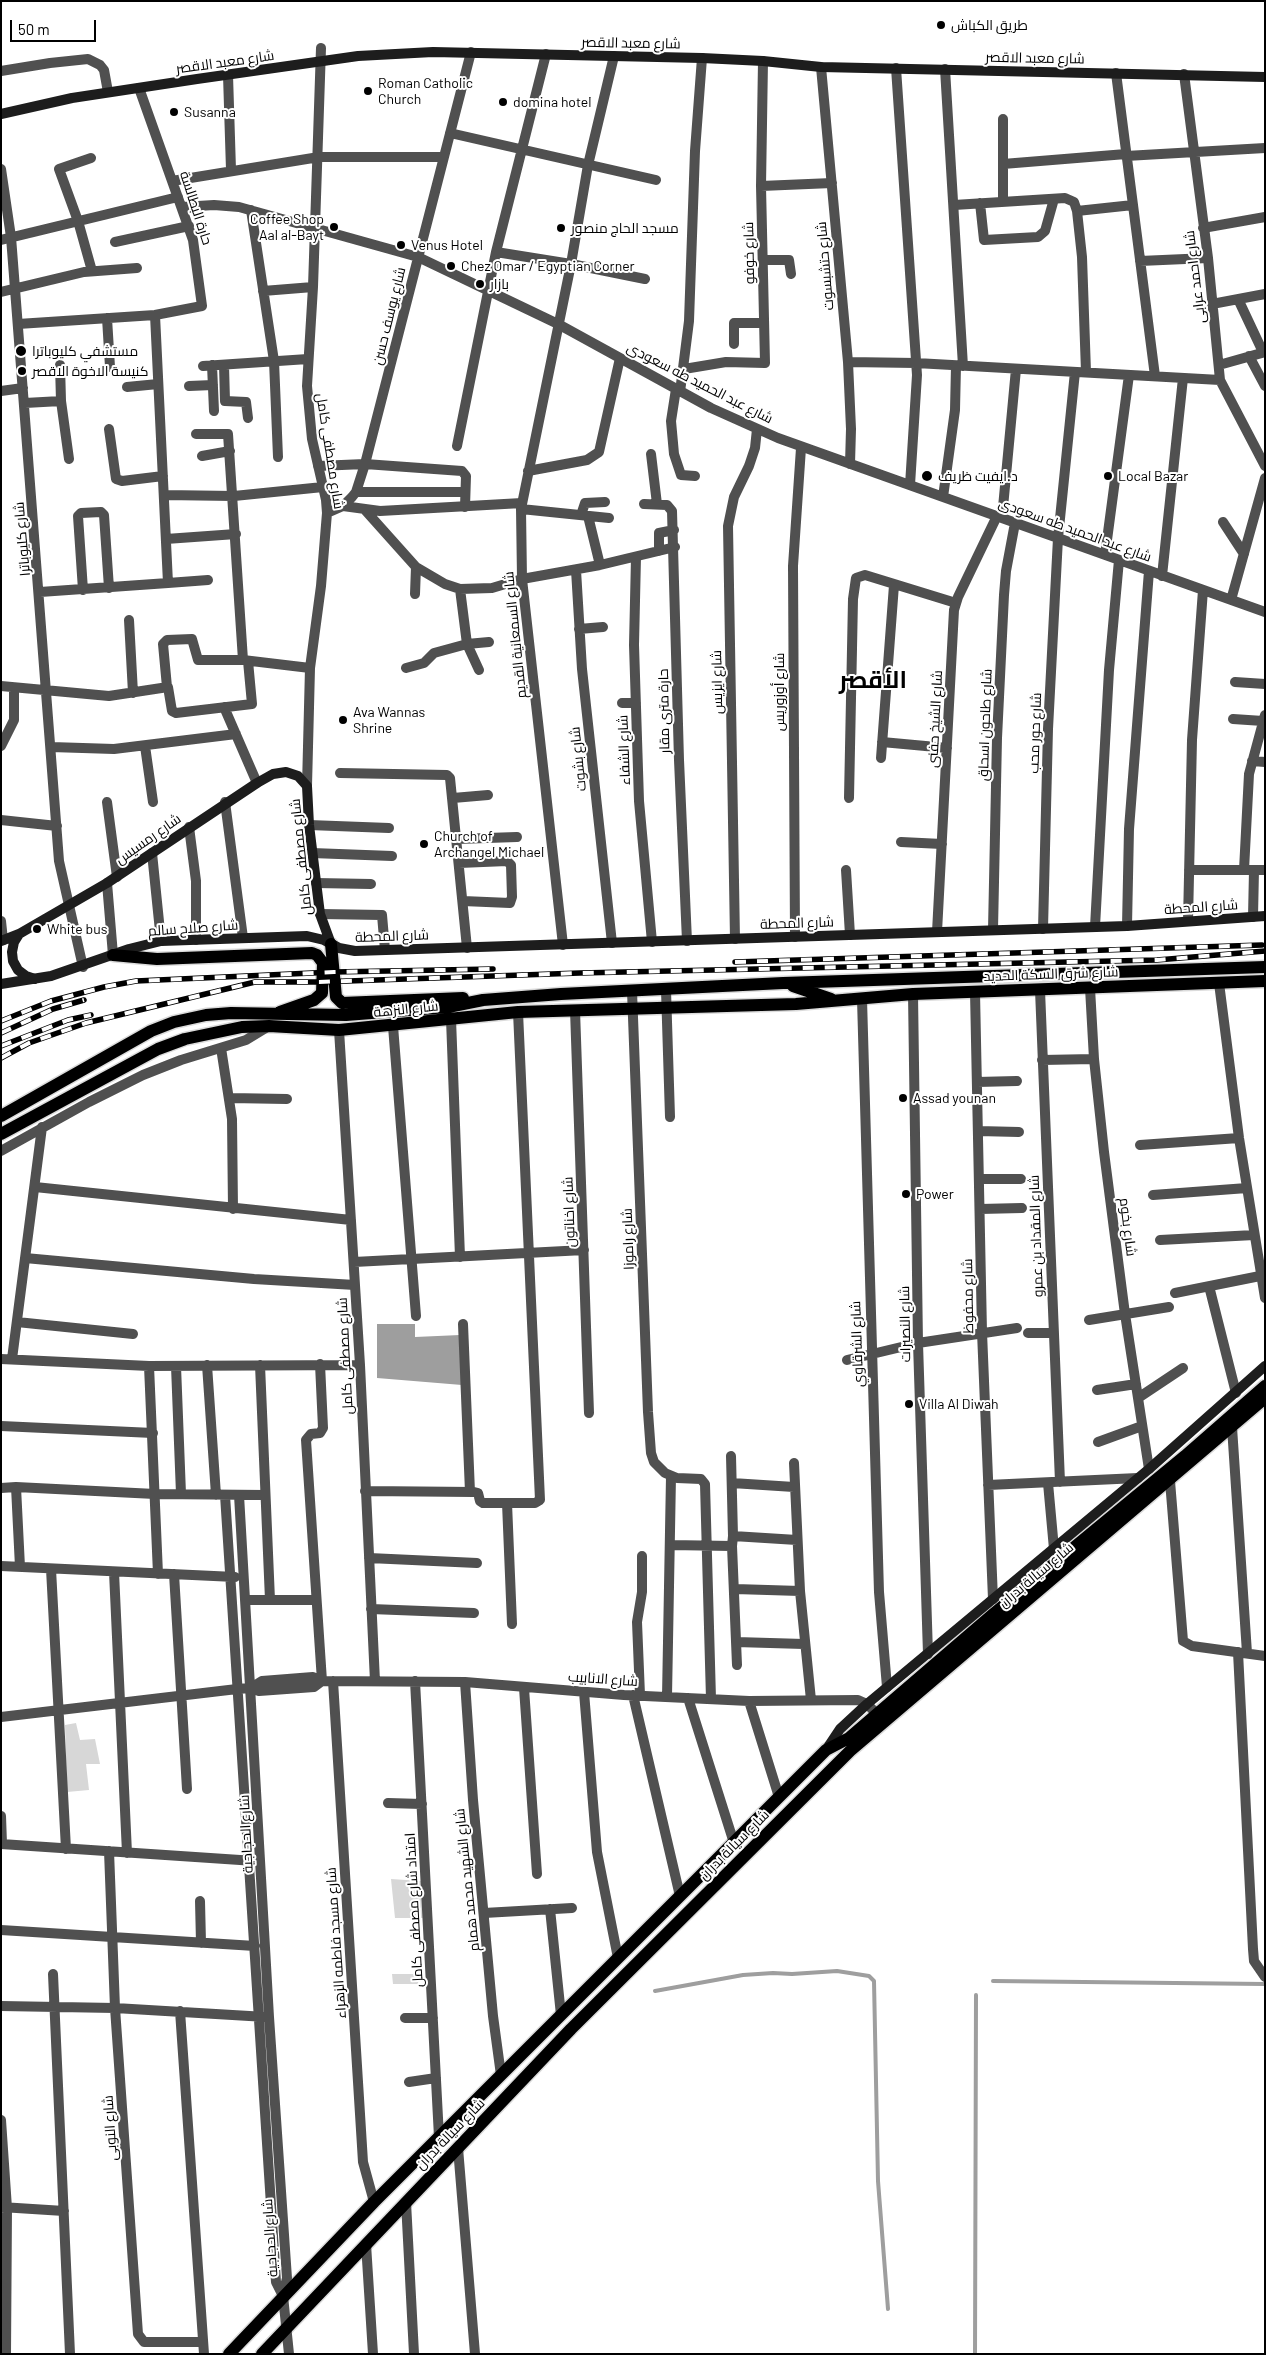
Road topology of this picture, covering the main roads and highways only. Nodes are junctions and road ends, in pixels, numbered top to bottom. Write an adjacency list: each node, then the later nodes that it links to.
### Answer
1 (1265, 77): 2 (main road, شارع معبد الاقصر)
2 (1, 114)
3 (307, 786): 5 (main road, شارع رمسيس); 7 (main road, شارع مصطفى كامل)
4 (1265, 916): 7 (main road, شارع المحطة)
5 (19, 934): 6 (main road, شارع رمسيس); 10 (main road)
6 (2, 941)
7 (331, 944): 8 (main road, شارع صلاح سالم); 14 (main road)
8 (113, 955): 10 (main road, شارع صلاح سالم); 16 (main road)
9 (1265, 967): 12 (main road, شارع النزهة)
10 (35, 979): 13 (main road, شارع صلاح سالم)
11 (1265, 981): 15 (main road, شارع شرق السكة الحديد)
12 (783, 983): 14 (main road, شارع النزهة); 15 (main road)
13 (1, 984)
14 (483, 1000): 16 (main road, شارع النزهة)
15 (838, 1001): 16 (main road, شارع النزهة)
16 (270, 1020): 17 (main road, شارع النزهة); 18 (main road, شارع النزهة)
17 (150, 1031): 18 (main road); 19 (main road, شارع النزهة)
18 (158, 1049): 20 (main road, شارع النزهة)
19 (1, 1116)
20 (1, 1134)
21 (1265, 1366): 23 (main road, شارع سيالة بدران)
22 (1264, 1391): 23 (main road, شارع سيالة بدران); 25 (main road, شارع سيالة بدران)
23 (826, 1750): 24 (main road, شارع سيالة بدران)
24 (703, 1874): 25 (main road); 26 (main road, شارع سيالة بدران)
25 (718, 1881): 27 (main road, شارع سيالة بدران)
26 (230, 2354)
27 (262, 2354)

